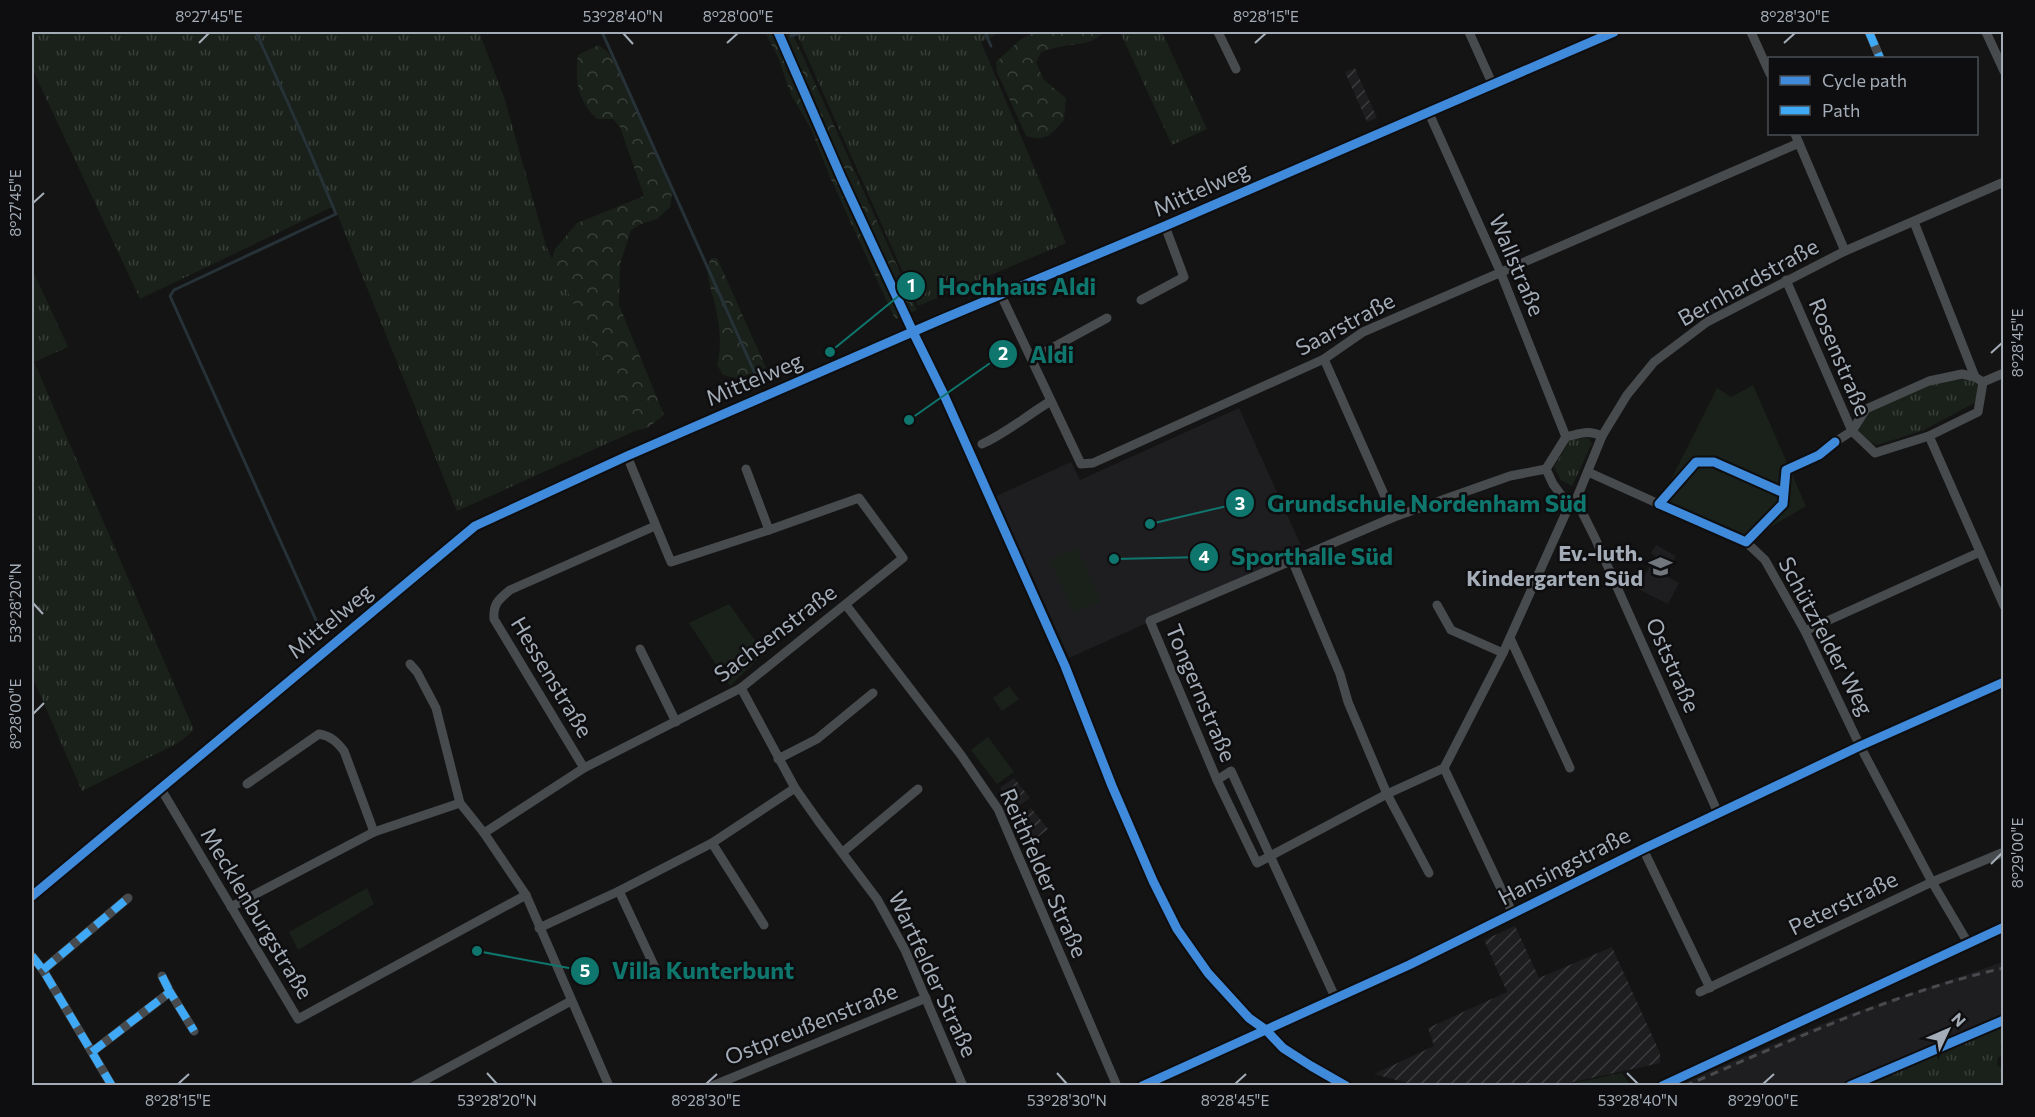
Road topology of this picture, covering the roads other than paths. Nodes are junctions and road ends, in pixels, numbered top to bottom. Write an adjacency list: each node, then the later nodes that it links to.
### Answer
1 (1218, 32): 8 (street)
2 (1469, 32): 11 (street)
3 (1614, 32): 11 (street, Mittelweg)
4 (1751, 32): 9 (street)
5 (1869, 32): 7 (street)
6 (1986, 32): 10 (street)
7 (1880, 57)
8 (1236, 69)
9 (1768, 70)
10 (2004, 71)
11 (1492, 83): 12 (street, Mittelweg)
12 (1428, 111): 17 (street, Mittelweg); 19 (street, Wallstraße)
13 (1795, 135): 14 (street)
14 (1799, 143): 18 (street); 19 (street, Saarstraße)
15 (2004, 182): 16 (street, Bernhardstraße)
16 (1914, 222): 18 (street, Bernhardstraße); 27 (street)
17 (1165, 226): 21 (street, Mittelweg); 22 (street)
18 (1845, 251): 20 (street, Bernhardstraße)
19 (1500, 272): 25 (street, Saarstraße); 32 (street, Wallstraße)
20 (1786, 280): 29 (street, Rosenstraße); 30 (street, Bernhardstraße)
21 (1001, 295): 24 (street, Saarstraße); 35 (street, Mittelweg)
22 (1141, 300)
23 (1107, 318): 24 (street)
24 (1032, 359): 28 (street, Saarstraße)
25 (1324, 359): 28 (street, Saarstraße); 41 (street)
26 (2004, 373): 27 (street)
27 (1979, 380): 29 (street); 31 (street)
28 (1051, 401): 34 (street)
29 (1852, 431): 31 (street); 33 (street, Rosenstraße)
30 (1602, 436): 32 (street); 38 (street, Bernhardstraße)
31 (1929, 436): 45 (street)
32 (1566, 437): 37 (street)
33 (1835, 442)
34 (982, 444)
35 (627, 456): 42 (street, Sachsenstraße); 67 (street, Mittelweg)
36 (746, 469): 43 (street)
37 (1546, 469): 39 (street, Oststraße); 41 (street)
38 (1588, 472): 39 (street, Bernhardstraße); 40 (street)
39 (1572, 503): 51 (street, Bernhardstraße); 71 (street, Oststraße)
40 (1659, 504)
41 (1394, 517): 46 (street)
42 (655, 526): 43 (street, Sachsenstraße); 61 (street, Hessenstraße)
43 (769, 530): 47 (street, Sachsenstraße)
44 (1746, 542): 50 (street, Schützfelder Weg)
45 (1980, 552): 49 (street); 50 (street)
46 (1292, 560): 64 (street, Tongernstraße); 69 (street)
47 (846, 605): 56 (street, Sachsenstraße); 107 (street, Reithfelder Straße)
48 (1437, 605): 53 (street)
49 (2004, 606)
50 (1805, 631): 59 (street, Schützfelder Weg)
51 (1510, 638): 53 (street, Bernhardstraße); 63 (street)
52 (640, 649): 58 (street)
53 (1503, 653): 62 (street, Bernhardstraße)
54 (410, 664): 70 (street)
55 (2004, 682): 59 (street, Hansingstraße)
56 (741, 688): 58 (street, Sachsenstraße); 60 (street, Wartfelder Straße)
57 (873, 693): 60 (street)
58 (676, 722): 61 (street, Sachsenstraße)
59 (1860, 746): 71 (street, Hansingstraße); 80 (street, Schützfelder Weg)
60 (778, 759): 66 (street, Wartfelder Straße)
61 (584, 768): 73 (street, Sachsenstraße)
62 (1444, 768): 69 (street); 86 (street)
63 (1570, 768)
64 (1217, 780): 78 (street, Tongernstraße); 78 (street, Tongernstraße)
65 (247, 784): 72 (street)
66 (795, 788): 74 (street); 76 (street, Wartfelder Straße)
67 (161, 789): 82 (street, Mittelweg); 85 (street, Mecklenburgstraße)
68 (918, 789): 76 (street)
69 (1388, 794): 78 (street); 79 (street)
70 (460, 803): 72 (street); 73 (street)
71 (1718, 813): 75 (street, Hansingstraße)
72 (374, 832): 85 (street)
73 (484, 832): 83 (street)
74 (712, 843): 81 (street); 87 (street)
75 (1643, 849): 86 (street, Hansingstraße); 94 (street)
76 (843, 852): 97 (street, Wartfelder Straße)
77 (2004, 852): 80 (street, Peterstraße)
78 (1270, 855): 98 (street, Tongernstraße)
79 (1429, 873)
80 (1932, 882): 88 (street, Schützfelder Weg); 94 (street, Peterstraße)
81 (619, 891): 89 (street); 92 (street)
82 (32, 896)
83 (526, 896): 85 (street, Mecklenburgstraße); 89 (street)
84 (128, 898): 91 (street)
85 (231, 907)
86 (1513, 914): 98 (street, Hansingstraße)
87 (764, 925)
88 (2004, 927)
89 (539, 928): 99 (street)
90 (32, 956): 91 (street)
91 (44, 970): 101 (street)
92 (657, 972)
93 (162, 976): 95 (street)
94 (1710, 988): 96 (street, Peterstraße)
95 (170, 992): 100 (street); 101 (street)
96 (1700, 992)
97 (926, 998): 105 (street, Ostpreußenstraße); 106 (street, Wartfelder Straße)
98 (1335, 998): 108 (street, Hansingstraße)
99 (571, 1000): 103 (street); 104 (street)
100 (194, 1031)
101 (92, 1052): 102 (street)
102 (112, 1086)
103 (414, 1086)
104 (609, 1086)
105 (712, 1086)
106 (963, 1086)
107 (1117, 1086)
108 (1142, 1086)

